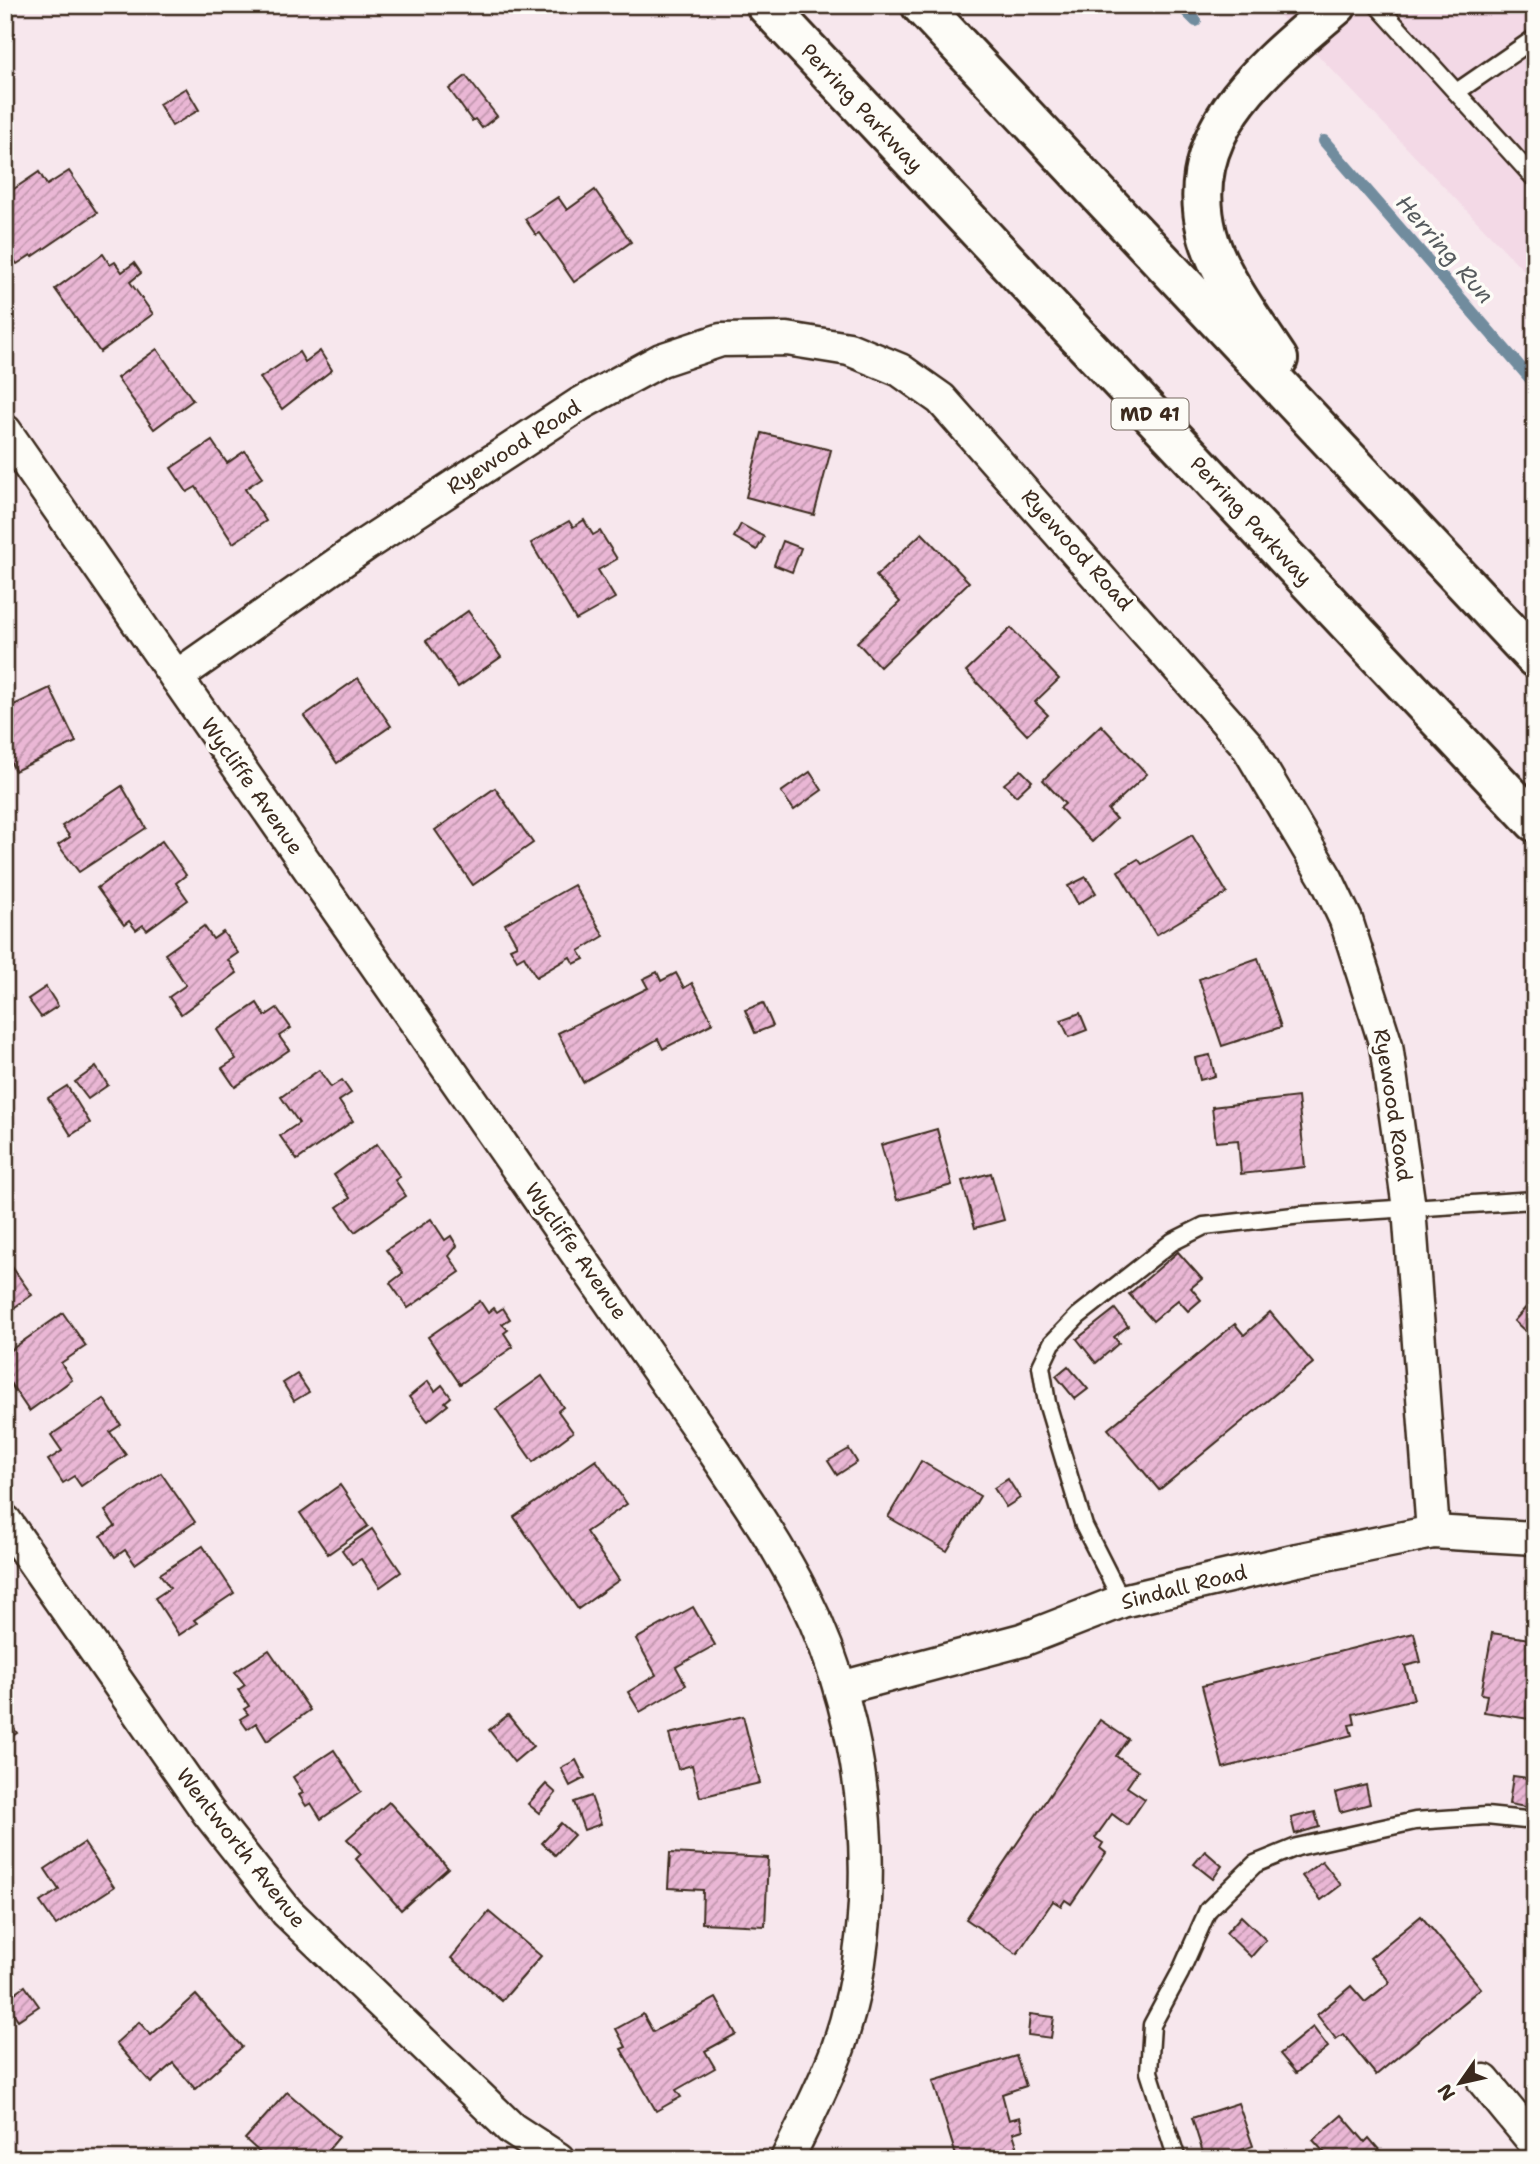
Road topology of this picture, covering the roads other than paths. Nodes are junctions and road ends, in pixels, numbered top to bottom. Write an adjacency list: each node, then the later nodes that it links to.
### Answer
1 (766, 5): 12 (main road, Perring Parkway / MD 41)
2 (921, 5): 9 (main road)
3 (1337, 5): 9 (main road)
4 (1377, 5): 6 (lane)
5 (1535, 38): 6 (lane)
6 (1458, 91): 7 (lane)
7 (1535, 179)
8 (5, 430): 11 (street, Wycliffe Avenue)
9 (1335, 446): 10 (main road)
10 (1535, 658)
11 (176, 677): 14 (street, Ryewood Road); 19 (street, Wycliffe Avenue)
12 (1535, 822)
13 (1535, 1200): 14 (lane)
14 (1409, 1208): 16 (street, Ryewood Road); 18 (lane)
15 (5, 1521): 23 (street, Wentworth Avenue)
16 (1433, 1532): 17 (street, Sindall Road); 18 (street, Sindall Road)
17 (1535, 1538)
18 (1122, 1601): 19 (street, Sindall Road)
19 (841, 1688): 24 (street, Wycliffe Avenue)
20 (1535, 1821): 25 (lane)
21 (1484, 2081): 22 (street)
22 (1535, 2143)
23 (558, 2159)
24 (787, 2159)
25 (1177, 2159)

